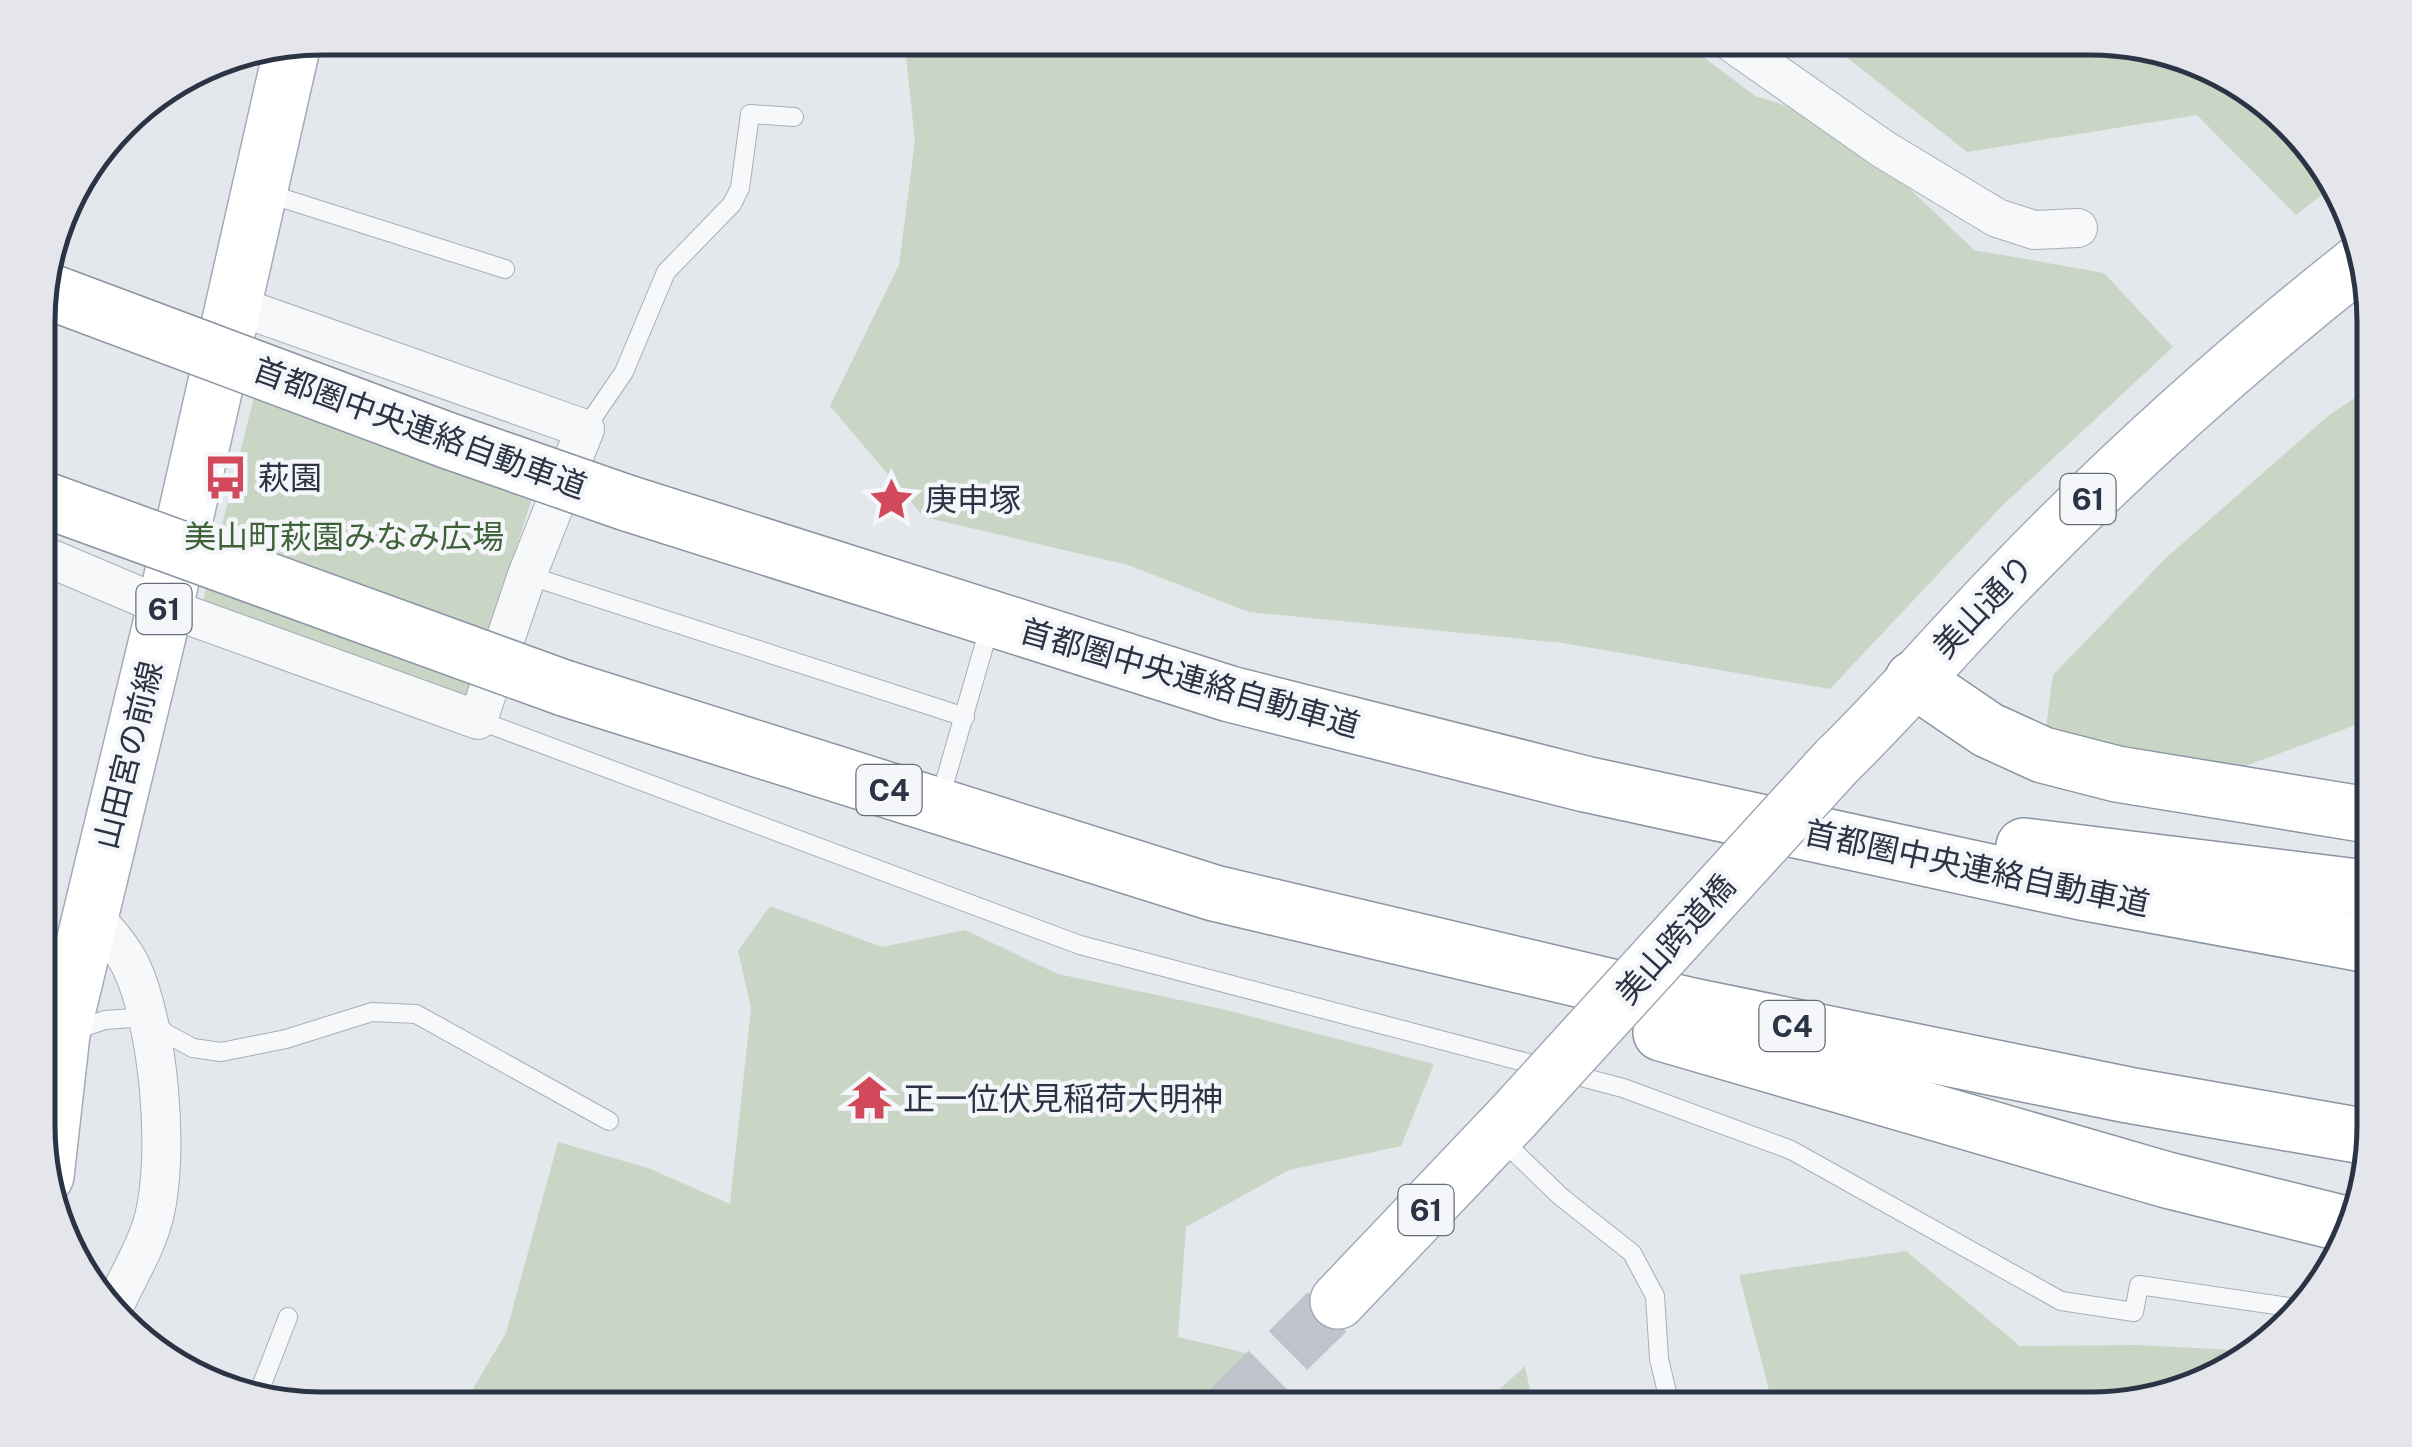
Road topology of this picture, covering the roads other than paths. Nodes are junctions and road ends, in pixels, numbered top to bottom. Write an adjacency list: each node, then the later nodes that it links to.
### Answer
1 (1750, 55): 5 (street)
2 (289, 58): 4 (main road, 山田宮の前線 / 61)
3 (794, 118): 10 (lane)
4 (257, 190): 6 (lane); 9 (main road, 山田宮の前線 / 61)
5 (2078, 228)
6 (505, 269)
7 (2351, 269): 16 (main road, 美山通り / 61)
8 (57, 294): 15 (main road, 首都圏中央連絡自動車道, bridge)
9 (232, 304): 10 (street); 14 (main road, 山田宮の前線 / 61)
10 (585, 429): 13 (street)
11 (55, 503): 21 (main road, C4, bridge)
12 (55, 560): 14 (street)
13 (527, 575): 17 (lane); 18 (street)
14 (165, 607): 18 (street); 25 (main road, 山田宮の前線 / 61)
15 (991, 620): 17 (lane); 20 (main road, 首都圏中央連絡自動車道)
16 (1913, 679): 19 (main road, 美山通り / 61); 22 (main road)
17 (965, 717): 21 (lane)
18 (478, 720): 36 (lane)
19 (1837, 761): 31 (main road, 美山跨道橋 / 61, bridge)
20 (1586, 784): 23 (main road); 26 (main road, 首都圏中央連絡自動車道)
21 (938, 806): 24 (main road, C4)
22 (2356, 813)
23 (2356, 886)
24 (1214, 892): 32 (main road, C4); 33 (main road)
25 (89, 911): 27 (street); 28 (main road, 山田宮の前線 / 61)
26 (2356, 943)
27 (147, 1017): 28 (lane); 30 (lane); 34 (street)
28 (62, 1034): 29 (main road, 山田宮の前線 / 61)
29 (55, 1096)
30 (609, 1121)
31 (1505, 1126): 35 (main road, 61); 39 (lane)
32 (2356, 1135)
33 (2339, 1222)
34 (118, 1297)
35 (1338, 1301)
36 (2285, 1306)
37 (288, 1317): 38 (lane)
38 (262, 1385)
39 (1667, 1391)

